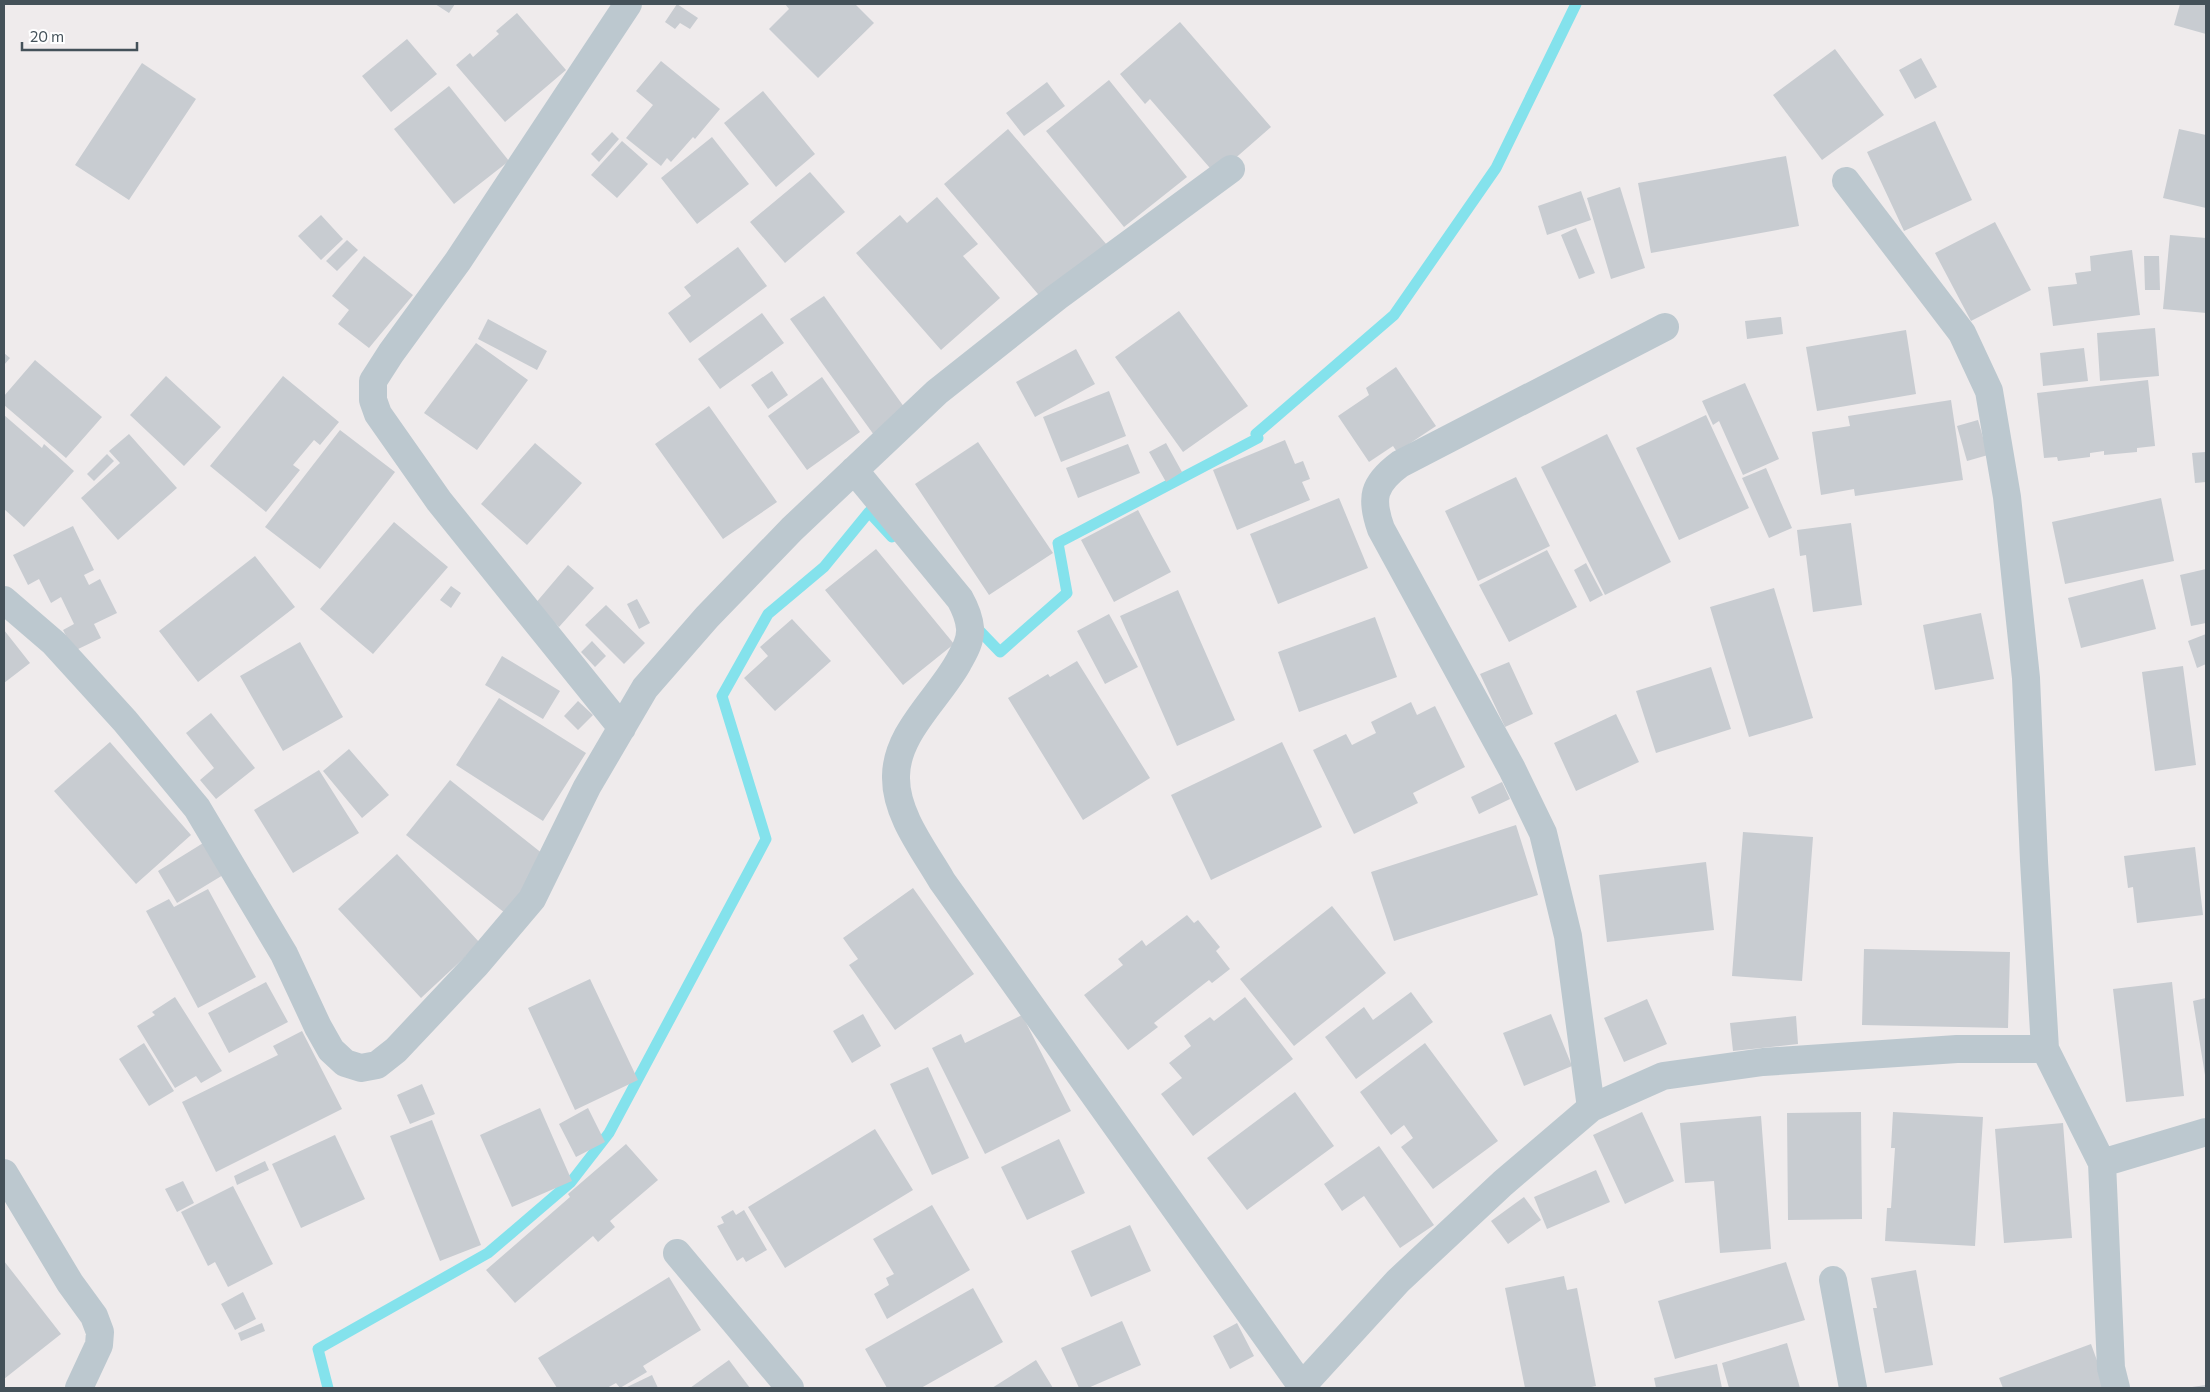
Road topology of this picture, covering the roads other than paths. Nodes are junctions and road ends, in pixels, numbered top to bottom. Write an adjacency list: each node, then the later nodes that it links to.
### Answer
1 (628, 4): 7 (street)
2 (1231, 169): 5 (street)
3 (1846, 180): 8 (street)
4 (1665, 327): 9 (street)
5 (854, 470): 7 (street); 15 (street)
6 (4, 600): 7 (street)
7 (622, 728)
8 (2045, 1049): 9 (street); 11 (street)
9 (1591, 1108): 15 (street)
10 (2206, 1132): 11 (street)
11 (2102, 1163): 19 (street)
12 (4, 1173): 16 (street)
13 (677, 1253): 17 (street)
14 (1833, 1280): 18 (street)
15 (1302, 1387)
16 (79, 1388)
17 (790, 1388)
18 (1853, 1388)
19 (2116, 1388)

